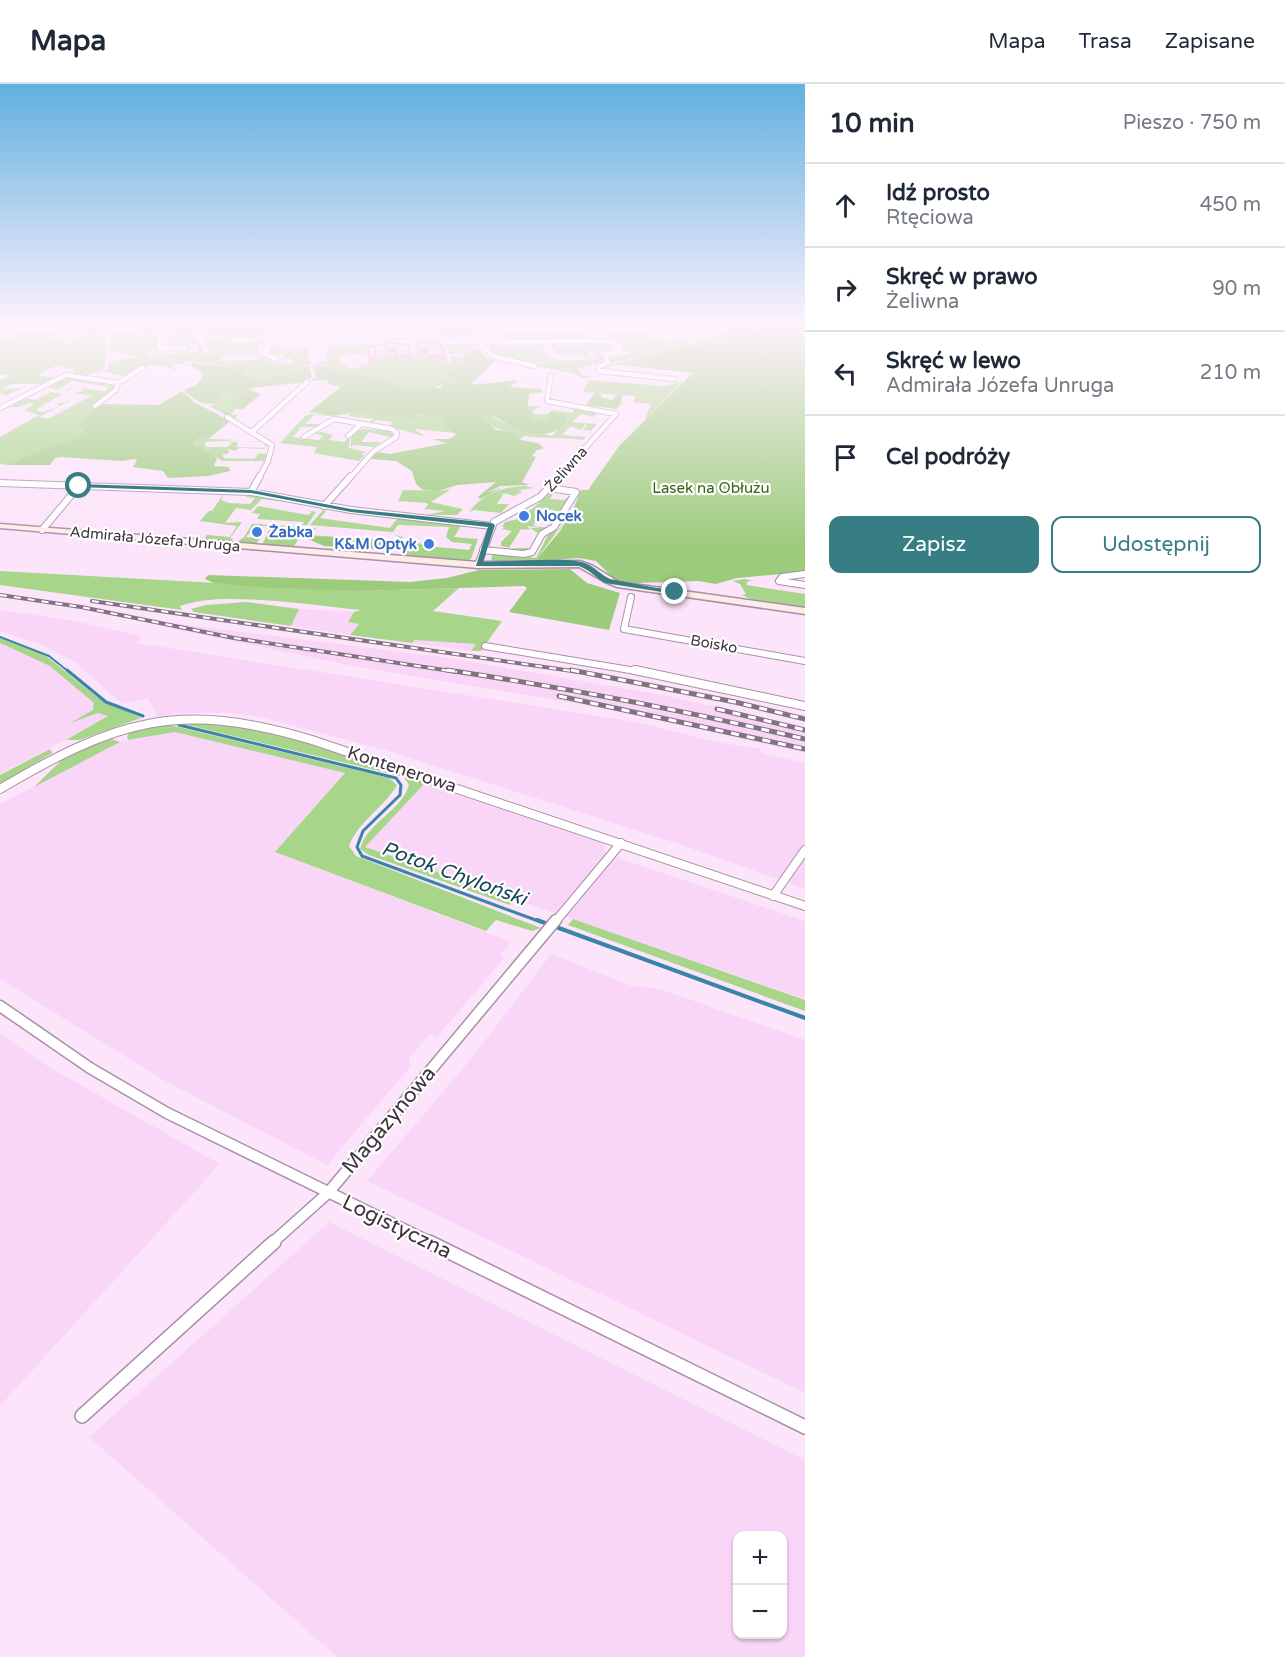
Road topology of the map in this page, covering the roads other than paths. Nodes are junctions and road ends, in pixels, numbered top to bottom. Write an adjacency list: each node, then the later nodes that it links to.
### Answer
1 (17, 399): 6 (street)
2 (104, 399): 5 (street)
3 (288, 399): 9 (street)
4 (547, 399): 14 (street, Żeliwna)
5 (95, 406)
6 (0, 408)
7 (227, 417): 9 (street)
8 (360, 425): 10 (street); 11 (street); 18 (street)
9 (253, 431): 16 (street)
10 (348, 436)
11 (304, 437)
12 (0, 483): 13 (street)
13 (79, 486): 16 (street); 21 (street)
14 (549, 488): 15 (street); 19 (street, Żeliwna)
15 (563, 490): 17 (street); 22 (street)
16 (251, 492): 18 (street)
17 (557, 499)
18 (324, 506): 19 (street)
19 (492, 525): 22 (street)
20 (0, 526): 21 (street, Admirała Józefa Unruga)
21 (42, 530): 23 (street, Admirała Józefa Unruga)
22 (483, 550): 23 (street)
23 (478, 565): 27 (street, Admirała Józefa Unruga)
24 (805, 574): 25 (street)
25 (805, 585)
26 (631, 597): 29 (street, Boisko)
27 (805, 611)
28 (485, 646): 30 (street)
29 (805, 661)
30 (805, 706)
31 (0, 789): 32 (street, Kontenerowa)
32 (621, 843): 34 (street, Kontenerowa); 37 (street, Magazynowa)
33 (805, 850): 34 (street)
34 (773, 896): 35 (street, Kontenerowa)
35 (805, 906)
36 (0, 1006): 37 (street, Logistyczna)
37 (328, 1193): 38 (street, Magazynowa); 39 (street, Logistyczna)
38 (82, 1416)
39 (805, 1427)

